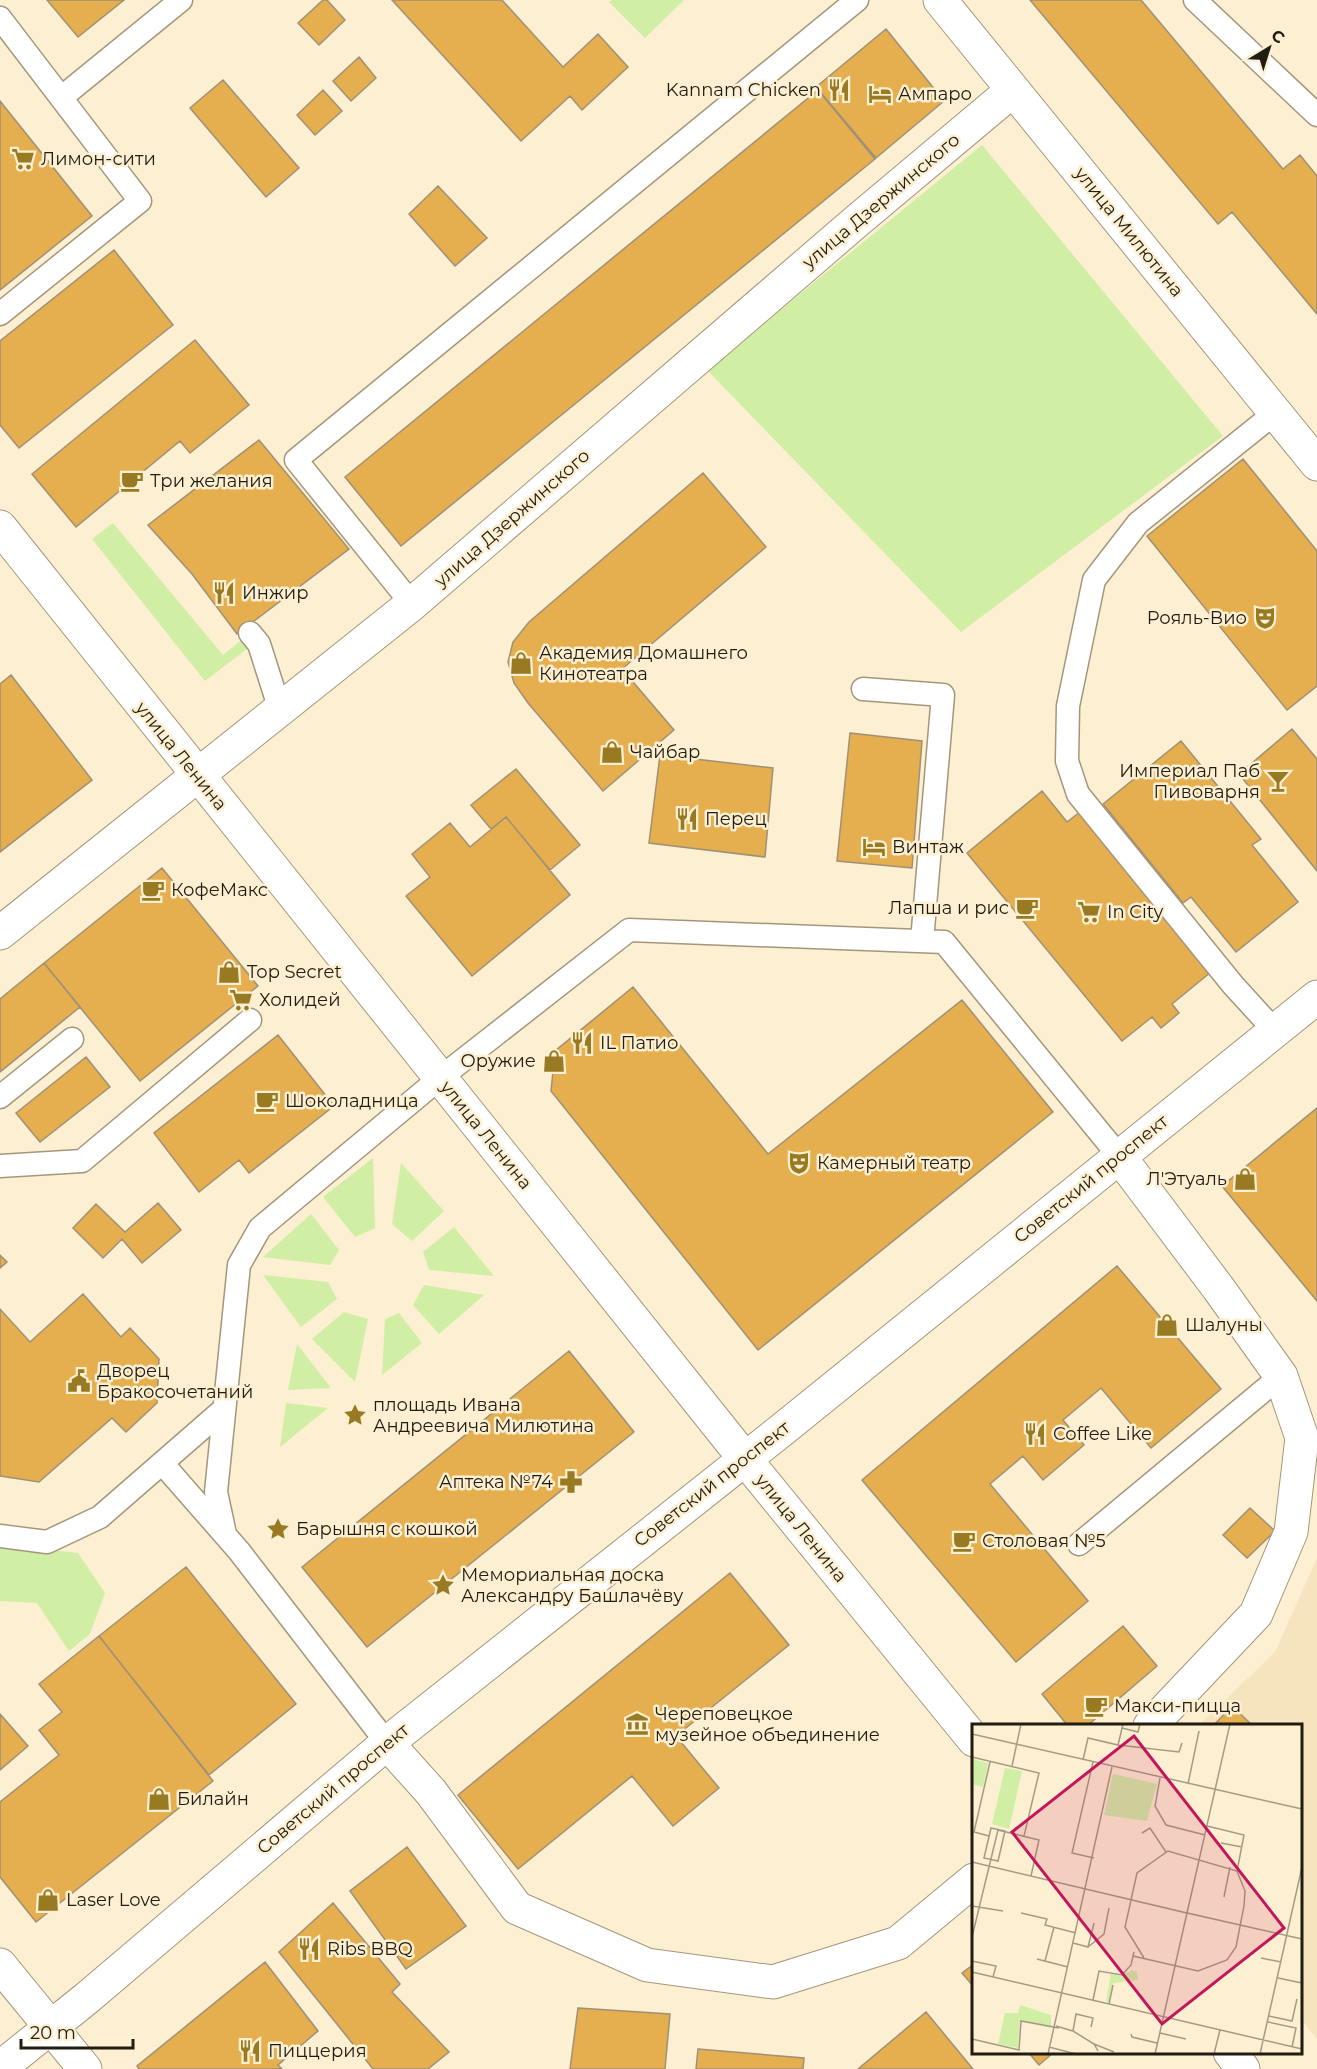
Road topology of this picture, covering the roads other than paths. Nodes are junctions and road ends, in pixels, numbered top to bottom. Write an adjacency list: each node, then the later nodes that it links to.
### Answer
1 (181, 0): 7 (lane)
2 (857, 0): 13 (lane)
3 (940, 0): 6 (street, улица Милютина)
4 (1195, 0): 8 (lane)
5 (0, 18): 7 (lane)
6 (1013, 90): 10 (street, улица Милютина); 13 (street, улица Дзержинского)
7 (62, 97): 9 (lane)
8 (1317, 115)
9 (0, 314)
10 (1275, 413): 11 (street, улица Милютина); 22 (lane)
11 (1317, 464)
12 (0, 527): 17 (street, улица Ленина)
13 (412, 604): 16 (street, улица Дзержинского)
14 (250, 633): 16 (lane)
15 (863, 689): 19 (lane)
16 (280, 710): 17 (street, улица Дзержинского)
17 (198, 776): 18 (street, улица Дзержинского); 24 (street, улица Ленина)
18 (0, 933)
19 (922, 941): 24 (lane); 26 (lane)
20 (1317, 997): 22 (street, Советский проспект)
21 (250, 1020): 27 (lane)
22 (1275, 1031): 26 (street, Советский проспект)
23 (72, 1039): 25 (lane)
24 (440, 1078): 29 (lane); 31 (street, улица Ленина)
25 (0, 1097)
26 (1119, 1156): 28 (street); 31 (street, Советский проспект)
27 (0, 1166)
28 (1281, 1376): 30 (street); 35 (lane)
29 (224, 1409): 32 (lane); 33 (lane)
30 (1309, 1432): 36 (street)
31 (745, 1459): 37 (street, улица Ленина); 38 (street, Советский проспект)
32 (162, 1463): 33 (lane); 34 (lane)
33 (225, 1534): 38 (lane)
34 (0, 1536)
35 (1079, 1544)
36 (1151, 1724)
37 (972, 1738)
38 (387, 1743): 39 (street); 41 (street, Советский проспект)
39 (972, 1882)
40 (0, 1965): 41 (street)
41 (51, 2026): 43 (street, Советский проспект); 44 (street)
42 (1232, 2054): 45 (street)
43 (0, 2068)
44 (85, 2069)
45 (1243, 2069)

